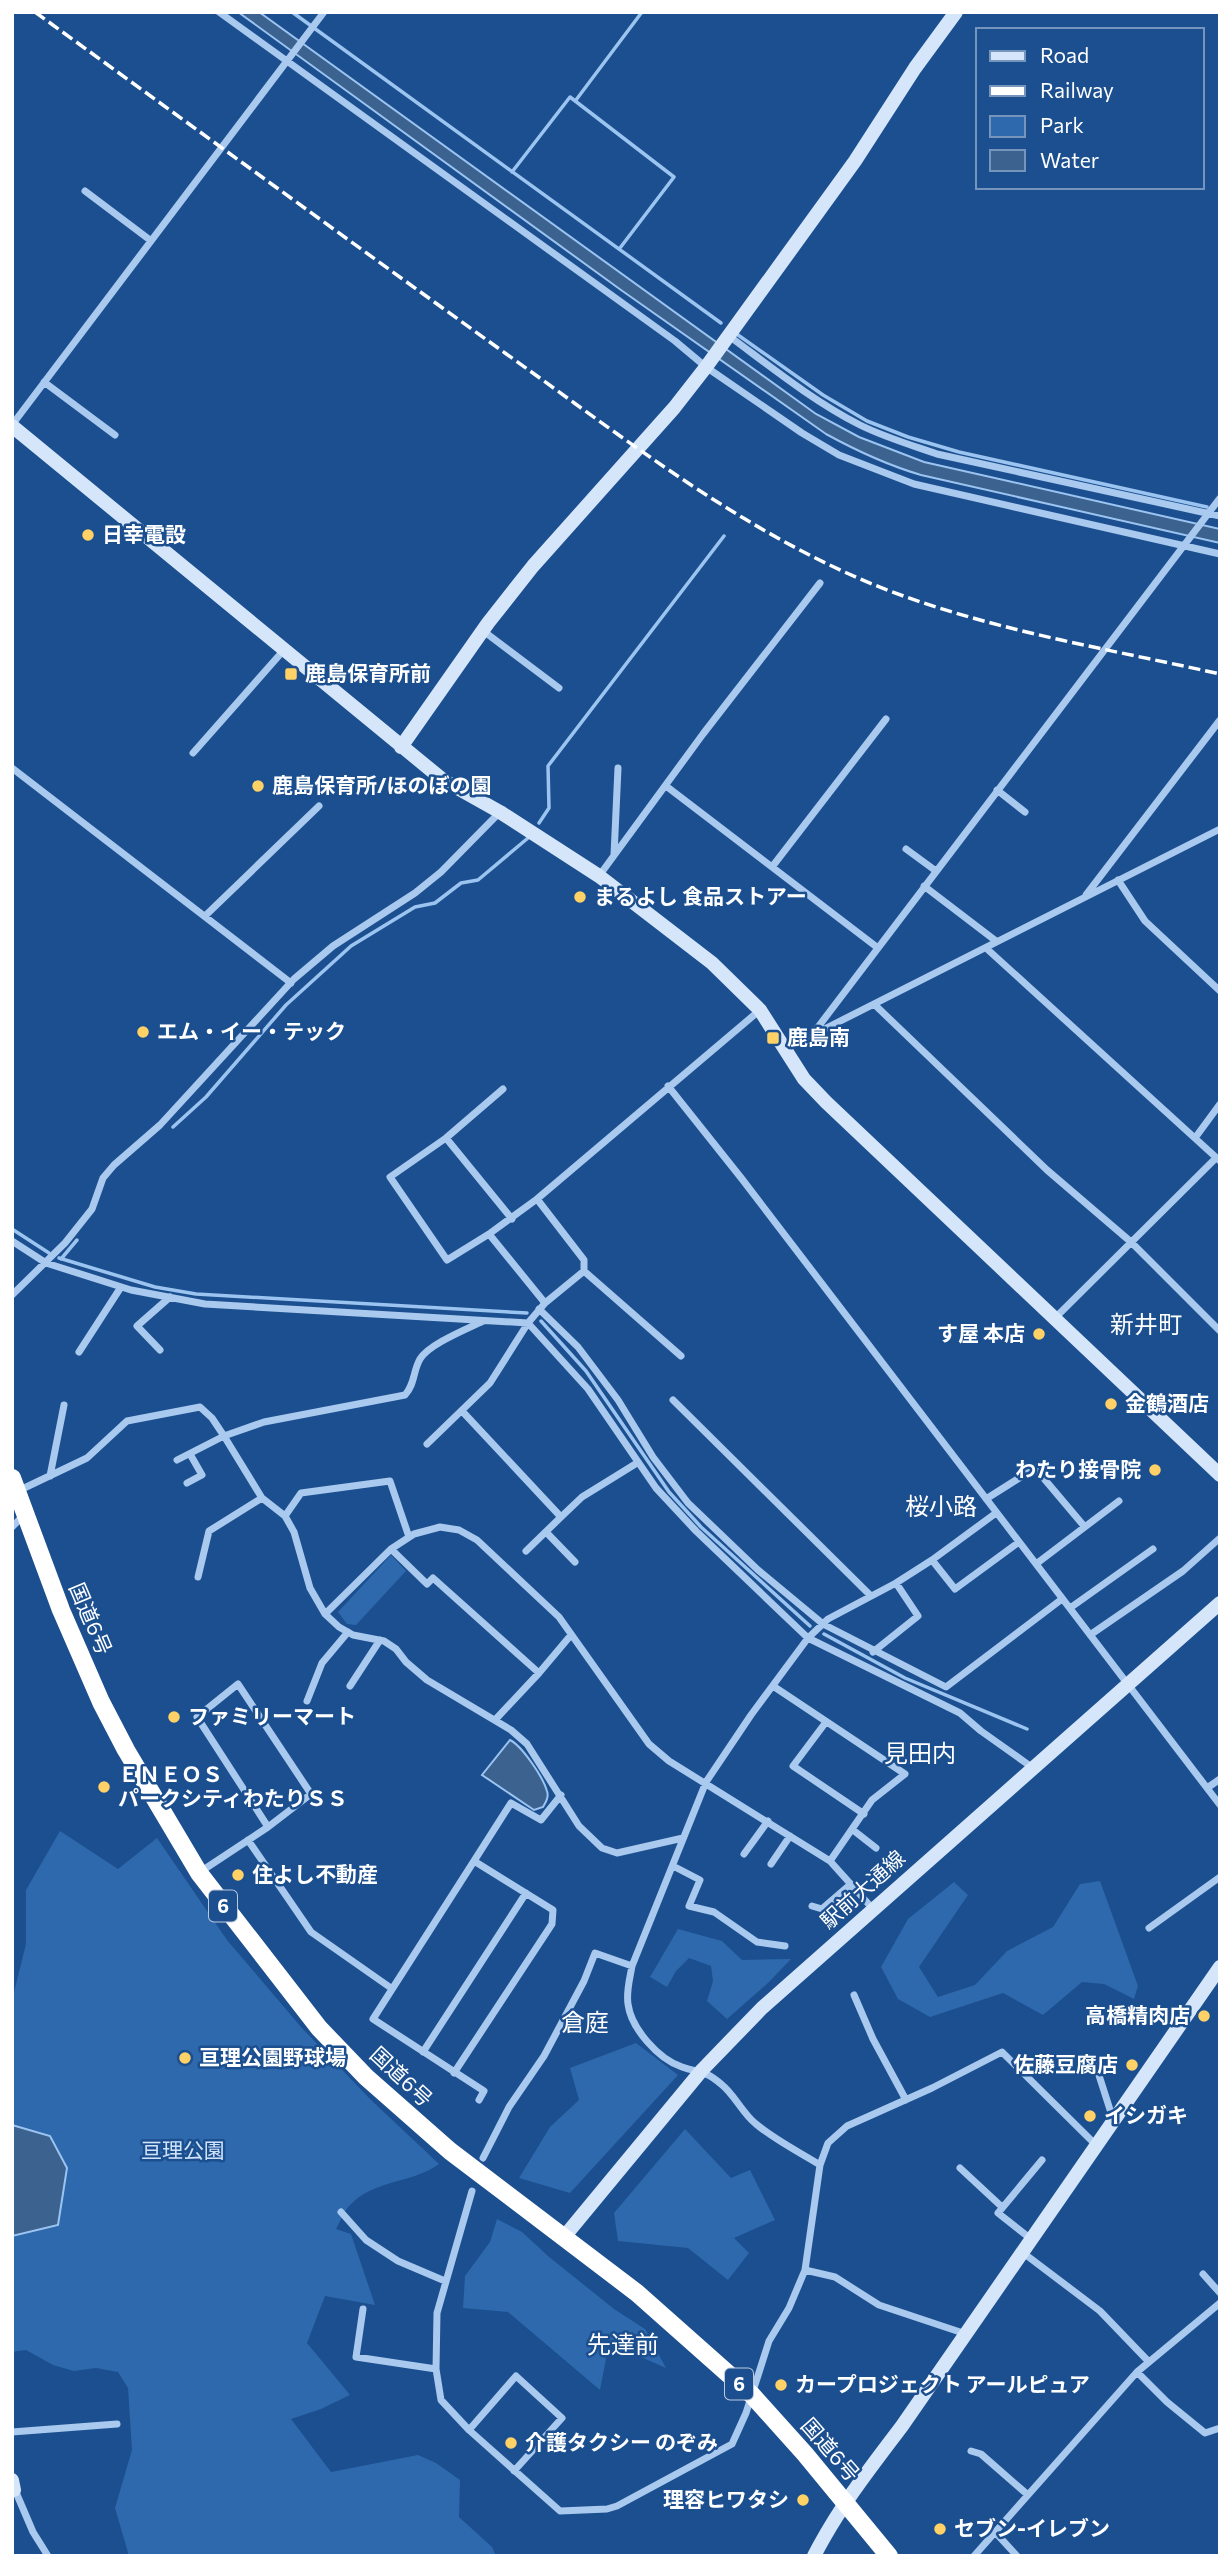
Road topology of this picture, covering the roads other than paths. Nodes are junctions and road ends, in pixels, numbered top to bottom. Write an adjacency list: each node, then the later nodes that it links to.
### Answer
1 (219, 12): 4 (street)
2 (324, 12): 4 (street)
3 (956, 12): 7 (street)
4 (289, 59): 6 (street); 8 (street)
5 (85, 191): 6 (street)
6 (150, 240): 9 (street)
7 (728, 337): 8 (street); 13 (street)
8 (708, 364): 15 (street); 18 (street)
9 (44, 382): 10 (street); 11 (street)
10 (12, 426): 19 (street)
11 (115, 435)
12 (1220, 498): 13 (street)
13 (1206, 516): 14 (street); 15 (street)
14 (1220, 516)
15 (1184, 544): 16 (street); 28 (street)
16 (1220, 554)
17 (820, 583): 27 (street)
18 (482, 630): 20 (street); 23 (street)
19 (283, 651): 23 (street); 24 (street)
20 (559, 688)
21 (886, 719): 35 (street)
22 (1220, 720): 40 (street)
23 (401, 747): 30 (street)
24 (193, 752)
25 (12, 768): 41 (street)
26 (618, 768): 34 (street)
27 (666, 786): 34 (street); 35 (street)
28 (998, 790): 31 (street); 36 (street)
29 (319, 806): 41 (street)
30 (500, 812): 37 (street); 45 (street)
31 (1026, 812)
32 (1220, 829): 38 (street)
33 (906, 849): 36 (street)
34 (614, 857): 37 (street)
35 (772, 867): 43 (street)
36 (936, 871): 39 (street)
37 (599, 876): 48 (street)
38 (1118, 880): 40 (street); 46 (street)
39 (924, 886): 42 (street); 43 (street)
40 (1083, 898): 42 (street)
41 (205, 916): 45 (street)
42 (996, 941): 44 (street)
43 (878, 947): 49 (street)
44 (986, 948): 47 (street); 55 (street)
45 (290, 983): 62 (street)
46 (1220, 990)
47 (875, 1005): 49 (street); 61 (street)
48 (760, 1010): 50 (street); 51 (street)
49 (812, 1035): 50 (street)
50 (785, 1049): 69 (street)
51 (668, 1086): 57 (street); 89 (street)
52 (503, 1089): 54 (street)
53 (1220, 1104): 55 (street)
54 (446, 1138): 58 (street); 59 (street)
55 (1195, 1138): 56 (street)
56 (1218, 1160): 61 (street)
57 (537, 1199): 58 (street); 63 (street)
58 (512, 1219): 59 (street)
59 (489, 1234): 67 (street)
60 (12, 1241): 62 (street)
61 (1131, 1242): 69 (street); 72 (street)
62 (46, 1263): 64 (street); 65 (street)
63 (583, 1271): 67 (street); 75 (street)
64 (121, 1287): 66 (street); 74 (street)
65 (12, 1295)
66 (170, 1297): 70 (street); 73 (street)
67 (545, 1303): 68 (street)
68 (539, 1310): 71 (street); 113 (street)
69 (1054, 1319): 84 (street)
70 (484, 1321): 71 (street); 79 (street)
71 (528, 1323): 78 (street); 83 (street)
72 (1218, 1328)
73 (160, 1350)
74 (79, 1352)
75 (681, 1356)
76 (673, 1400): 108 (street)
77 (64, 1405): 85 (street)
78 (462, 1411): 80 (street); 93 (street)
79 (224, 1436): 81 (street); 85 (street); 88 (street)
80 (427, 1444)
81 (190, 1454): 82 (street); 86 (street)
82 (177, 1460)
83 (637, 1463): 93 (street); 117 (street)
84 (1220, 1475)
85 (50, 1476): 87 (street)
86 (187, 1483)
87 (15, 1485): 94 (highway, 国道6号 / 6)
88 (262, 1498): 92 (street); 106 (street)
89 (986, 1499): 91 (street); 95 (street)
90 (1119, 1501): 95 (street)
91 (996, 1513): 99 (street); 103 (street)
92 (285, 1516): 97 (street); 112 (street)
93 (561, 1517): 96 (street)
94 (18, 1520): 146 (highway, 国道6号 / 6)
95 (1084, 1526): 105 (street)
96 (546, 1532): 102 (street); 104 (street)
97 (409, 1537): 100 (street); 115 (street)
98 (1220, 1538): 116 (street)
99 (1019, 1542): 103 (street); 105 (street)
100 (391, 1549): 112 (street); 120 (street)
101 (1153, 1549): 111 (street)
102 (526, 1551)
103 (932, 1560): 107 (street)
104 (575, 1562)
105 (1036, 1564): 109 (street)
106 (198, 1577)
107 (896, 1583): 108 (street); 119 (street)
108 (871, 1596): 113 (street)
109 (1062, 1599): 111 (street); 119 (street)
110 (1220, 1604): 121 (street, 駅前大通線)
111 (1070, 1608): 116 (street)
112 (325, 1614): 114 (street)
113 (822, 1624): 117 (street); 119 (street)
114 (348, 1632): 118 (street); 124 (street)
115 (571, 1635): 120 (street); 129 (street)
116 (1090, 1635): 121 (street)
117 (808, 1638): 123 (street); 127 (street)
118 (380, 1640): 122 (street); 125 (street)
119 (873, 1652)
120 (538, 1672): 125 (street)
121 (1129, 1684): 127 (street, 駅前大通線); 130 (street)
122 (350, 1686)
123 (772, 1686): 126 (street); 129 (street)
124 (307, 1701)
125 (495, 1720): 131 (street)
126 (826, 1722): 133 (street); 133 (street)
127 (1033, 1768): 151 (street, 駅前大通線)
128 (1220, 1779): 130 (street)
129 (706, 1782): 134 (street); 138 (street)
130 (1208, 1788): 132 (street)
131 (561, 1795): 138 (street); 142 (street)
132 (1220, 1805)
133 (864, 1814): 136 (street)
134 (768, 1821): 137 (street); 141 (street)
135 (268, 1827): 135 (street); 139 (street)
136 (853, 1829): 140 (street); 143 (street)
137 (790, 1836): 143 (street); 144 (street)
138 (683, 1838): 145 (street)
139 (248, 1840): 146 (street); 156 (street)
140 (876, 1848)
141 (744, 1854)
142 (474, 1861): 149 (street); 156 (street)
143 (830, 1861): 148 (street)
144 (771, 1864)
145 (673, 1866): 153 (street); 154 (street)
146 (199, 1873): 173 (highway, 国道6号 / 6)
147 (1220, 1877): 152 (street)
148 (851, 1885): 150 (street); 151 (street)
149 (526, 1893): 158 (street); 161 (street)
150 (812, 1906)
151 (873, 1909): 160 (street, 駅前大通線)
152 (1149, 1928)
153 (785, 1946)
154 (632, 1966): 160 (street); 166 (street)
155 (1220, 1966): 164 (street)
156 (391, 1988): 158 (street)
157 (854, 1995): 162 (street)
158 (423, 2052): 161 (street)
159 (1096, 2066): 164 (street)
160 (702, 2070): 168 (street); 173 (street, 駅前大通線)
161 (454, 2073): 163 (street)
162 (906, 2099): 165 (street); 168 (street)
163 (479, 2100)
164 (1112, 2119): 165 (street)
165 (1095, 2144): 174 (street)
166 (483, 2158)
167 (1042, 2160): 171 (street)
168 (820, 2165): 176 (street)
169 (960, 2168): 171 (street)
170 (471, 2191): 178 (street)
171 (1002, 2207): 174 (street)
172 (341, 2212): 178 (street)
173 (564, 2237): 186 (highway, 国道6号 / 6)
174 (1031, 2239): 175 (street)
175 (1022, 2252): 182 (street); 183 (street)
176 (806, 2270): 182 (street); 186 (street)
177 (1203, 2274): 179 (street)
178 (446, 2281): 184 (street)
179 (1220, 2293)
180 (1220, 2303): 183 (street)
181 (363, 2309): 184 (street)
182 (966, 2334): 195 (street)
183 (1149, 2362): 185 (street)
184 (436, 2369): 189 (street)
185 (1137, 2372): 188 (street); 194 (street)
186 (752, 2395): 192 (street); 195 (highway, 国道6号 / 6)
187 (117, 2424): 190 (street)
188 (1220, 2428)
189 (469, 2430): 192 (street); 192 (street)
190 (12, 2432)
191 (971, 2451): 194 (street)
192 (514, 2471)
193 (13, 2484): 197 (street)
194 (1028, 2495): 196 (street)
195 (845, 2502): 198 (street); 199 (highway, 国道6号 / 6)
196 (995, 2532): 200 (street); 201 (street)
197 (48, 2556)
198 (814, 2556)
199 (889, 2556)
200 (974, 2556)
201 (1017, 2556)

